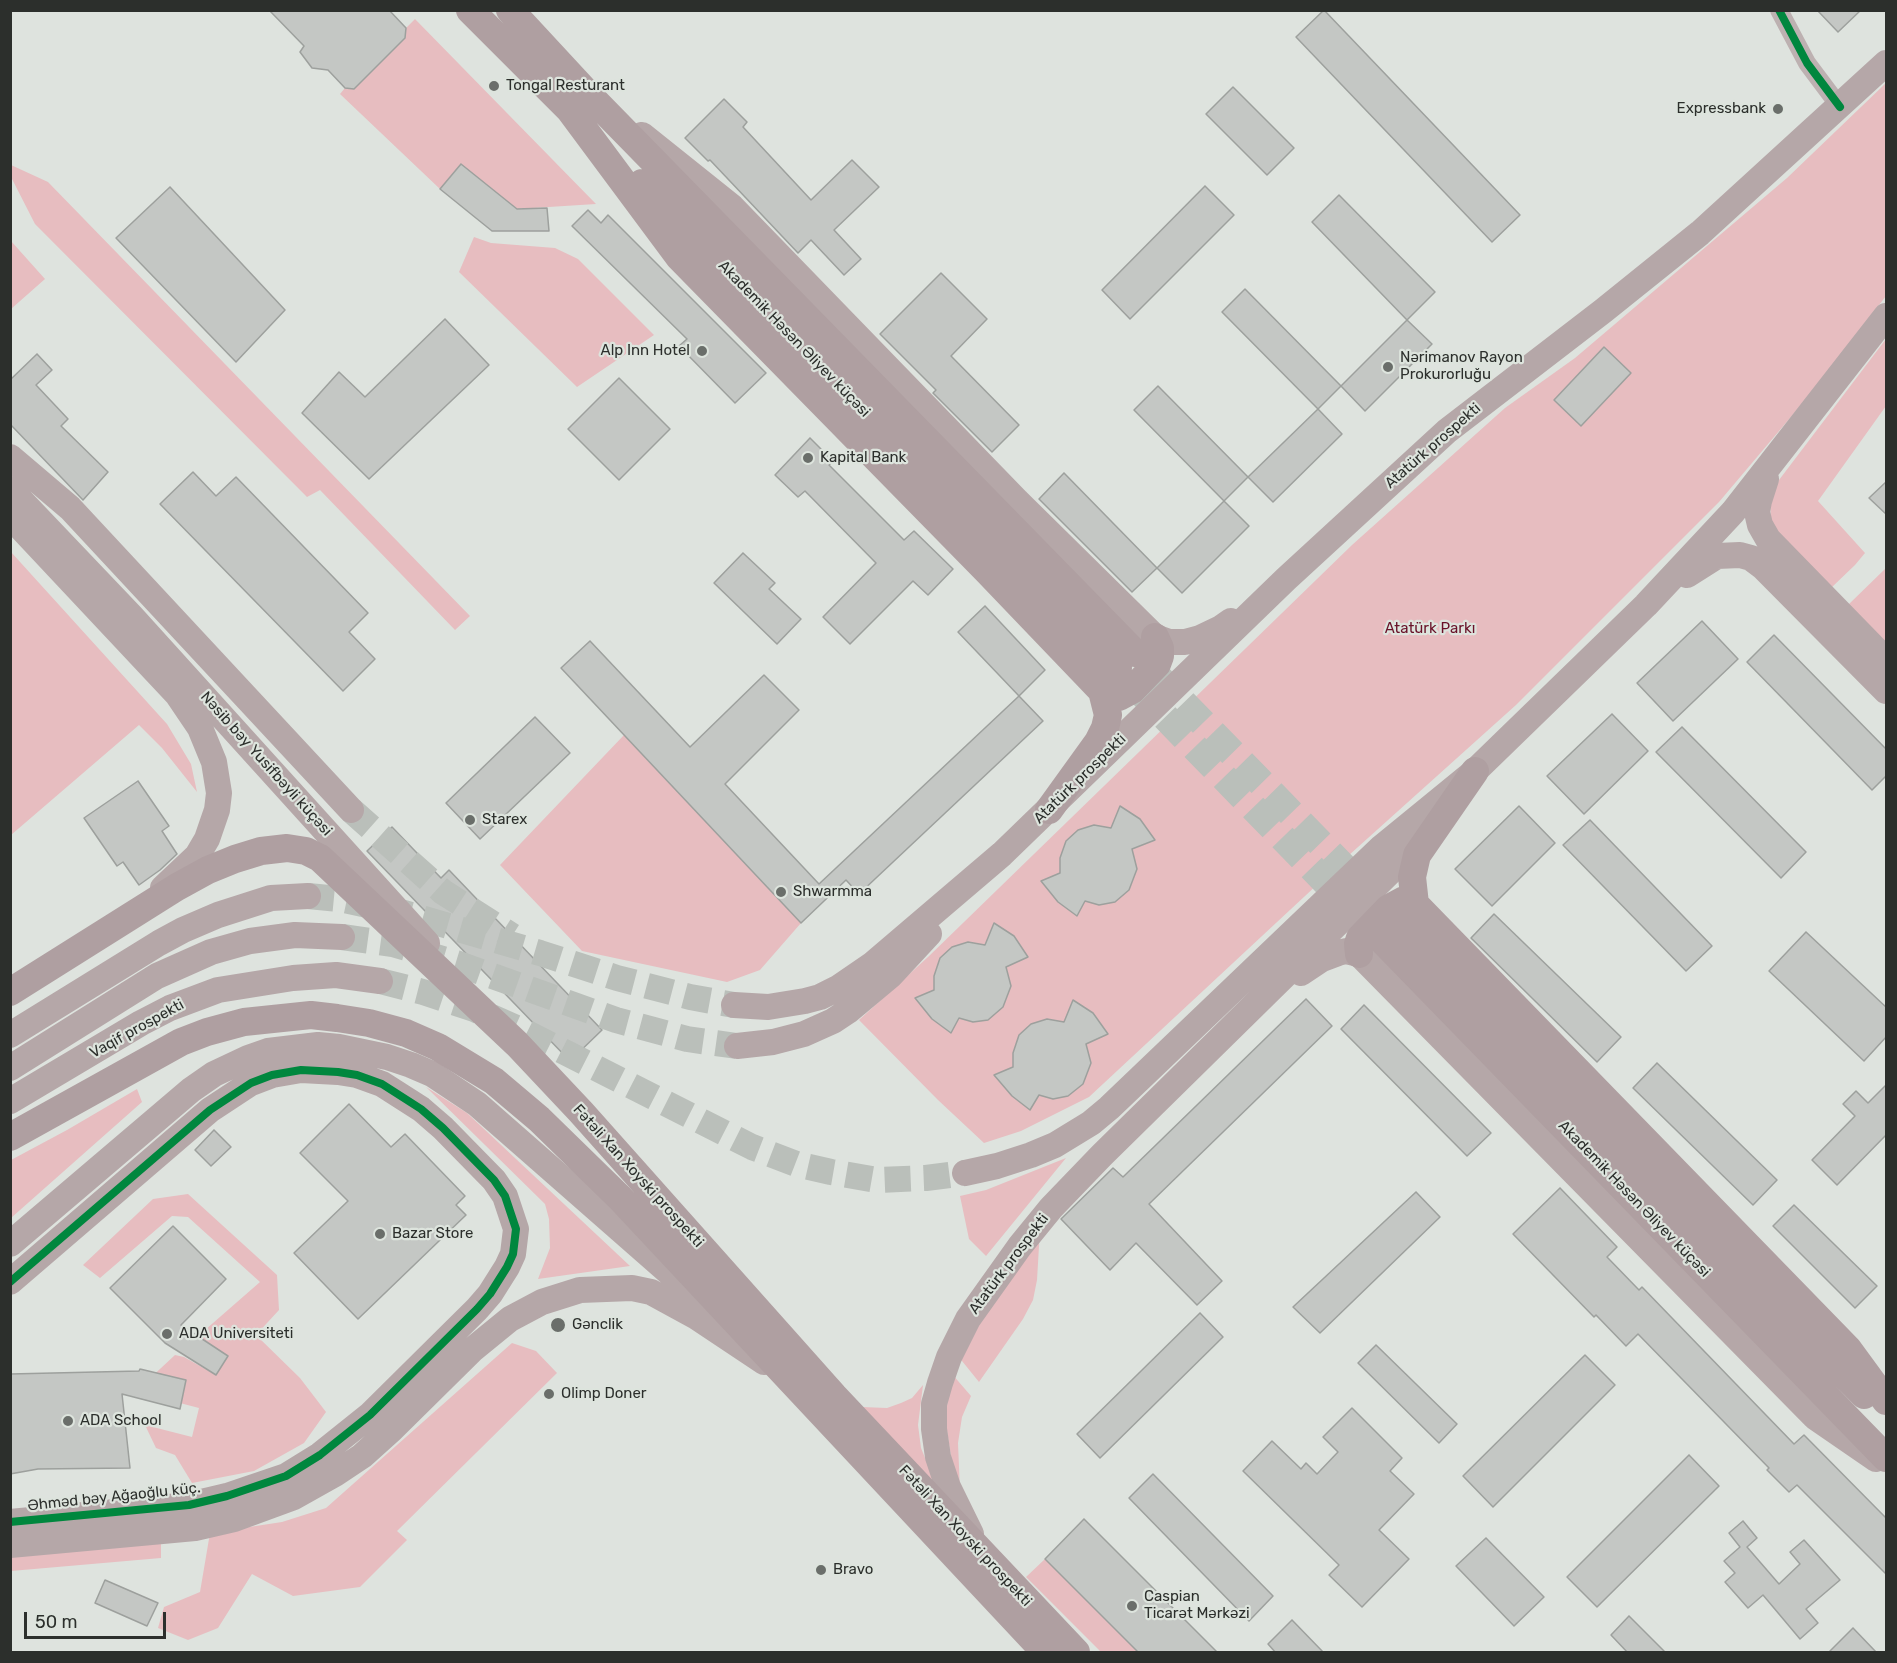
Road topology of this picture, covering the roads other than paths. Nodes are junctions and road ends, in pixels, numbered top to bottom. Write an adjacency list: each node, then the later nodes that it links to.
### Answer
1 (470, 10): 5 (main road, Akademik Həsən Əliyev küçəsi)
2 (510, 10): 5 (main road, Akademik Həsən Əliyev küçəsi)
3 (1779, 10): 6 (street)
4 (1887, 63): 6 (main road, Atatürk prospekti)
5 (577, 100): 14 (main road, Akademik Həsən Əliyev küçəsi); 16 (main road)
6 (1840, 107): 12 (main road, Atatürk prospekti)
7 (1887, 316): 9 (main road, Atatürk prospekti)
8 (10, 457): 19 (main road)
9 (1772, 465): 13 (main road, Atatürk prospekti); 15 (main road)
10 (10, 489): 31 (main road, Nəsib bəy Yusifbəyli küçəsi)
11 (10, 516): 23 (main road)
12 (1286, 579): 14 (main road); 20 (main road, Atatürk prospekti)
13 (1646, 604): 17 (main road); 18 (main road, Atatürk prospekti)
14 (1136, 653): 16 (main road)
15 (1887, 660)
16 (1102, 691): 20 (main road)
17 (1887, 691)
18 (1474, 771): 24 (main road); 29 (main road, Atatürk prospekti); 36 (main road, Atatürk prospekti)
19 (351, 810)
20 (1049, 810): 21 (main road, Atatürk prospekti)
21 (1002, 854): 28 (main road, Atatürk prospekti); 32 (main road, Atatürk prospekti)
22 (308, 896): 30 (main road)
23 (140, 910): 27 (main road); 31 (main road, Fətəli Xan Xoyski prospekti)
24 (1389, 931): 29 (main road); 40 (main road); 41 (main road, Akademik Həsən Əliyev küçəsi); 42 (main road, Akademik Həsən Əliyev küçəsi); 43 (main road)
25 (342, 937): 33 (main road, Vaqif prospekti)
26 (380, 981): 34 (main road, Vaqif prospekti)
27 (10, 992)
28 (734, 1005)
29 (1253, 1005): 46 (main road, Atatürk prospekti)
30 (10, 1035)
31 (517, 1044): 46 (main road, Fətəli Xan Xoyski prospekti)
32 (737, 1046)
33 (10, 1068)
34 (10, 1101)
35 (10, 1137): 39 (main road, Fətəli Xan Xoyski prospekti)
36 (965, 1173)
37 (10, 1244): 39 (main road)
38 (10, 1282): 44 (main road, Əhməd bəy Ağaoğlu küç.)
39 (786, 1376): 45 (main road); 47 (main road, Fətəli Xan Xoyski prospekti)
40 (1887, 1401)
41 (1887, 1418)
42 (1887, 1458)
43 (1887, 1466)
44 (10, 1522)
45 (10, 1545)
46 (981, 1553): 48 (main road, Fətəli Xan Xoyski prospekti)
47 (1045, 1653)
48 (1076, 1653)

